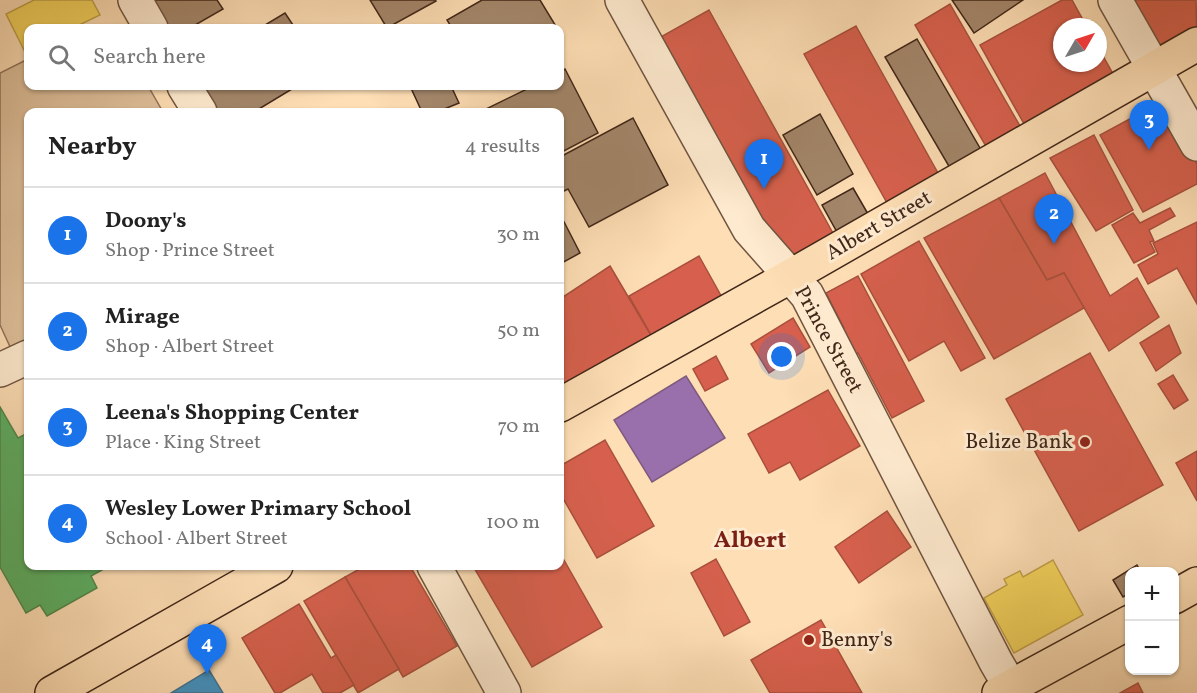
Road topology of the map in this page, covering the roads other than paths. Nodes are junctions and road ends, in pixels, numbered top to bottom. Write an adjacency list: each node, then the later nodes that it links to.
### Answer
1 (135, 0): 4 (street)
2 (622, 0): 10 (street, Prince Street)
3 (1115, 0): 6 (street)
4 (149, 24)
5 (1197, 44): 6 (main road, Albert Street)
6 (1154, 69): 9 (street); 10 (main road, Albert Street)
7 (186, 90): 8 (street)
8 (198, 108)
9 (1197, 144)
10 (791, 276): 13 (main road, Albert Street); 19 (street, Prince Street)
11 (24, 359): 12 (street)
12 (0, 370)
13 (564, 403)
14 (269, 570): 20 (main road)
15 (436, 570): 21 (street)
16 (1197, 584): 17 (main road)
17 (1179, 594)
18 (1125, 625): 19 (main road)
19 (1008, 691)
20 (52, 693)
21 (504, 693)

